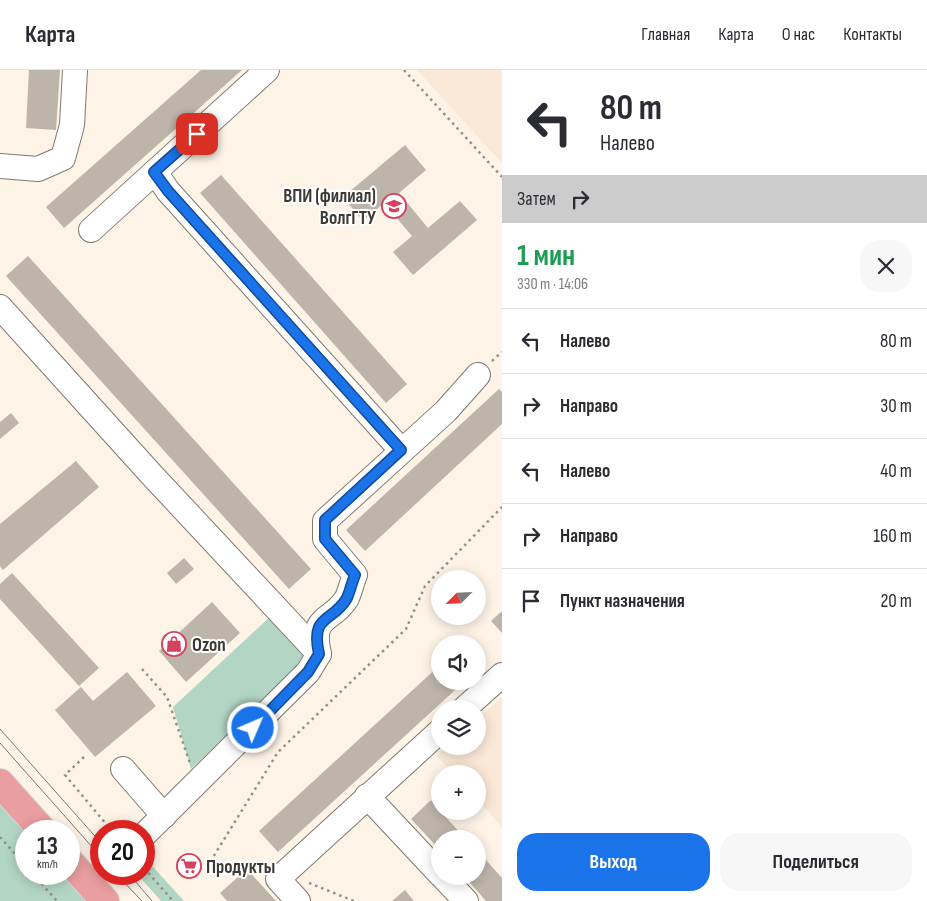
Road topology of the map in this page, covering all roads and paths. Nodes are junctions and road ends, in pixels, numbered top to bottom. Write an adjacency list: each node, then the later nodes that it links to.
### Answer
1 (75, 70): 4 (lane)
2 (267, 70): 5 (lane)
3 (404, 70): 6 (path)
4 (0, 166)
5 (154, 172): 7 (lane); 10 (lane)
6 (502, 177)
7 (91, 230)
8 (0, 306): 12 (lane)
9 (478, 375): 10 (lane)
10 (401, 450): 12 (lane)
11 (502, 507): 29 (path)
12 (319, 654): 20 (lane)
13 (142, 669): 20 (path)
14 (502, 675): 15 (lane)
15 (474, 700)
16 (431, 738): 21 (lane)
17 (84, 757): 24 (path)
18 (123, 769): 22 (lane)
19 (0, 783): 23 (main road)
20 (198, 784): 22 (lane)
21 (367, 796): 28 (lane); 35 (lane)
22 (164, 816): 25 (lane)
23 (32, 820)
24 (103, 820)
25 (155, 825)
26 (0, 837): 27 (path)
27 (15, 854)
28 (431, 864)
29 (207, 868)
30 (80, 871): 34 (main road)
31 (155, 881): 37 (path)
32 (43, 885): 36 (path)
33 (451, 885): 39 (lane)
34 (99, 887)
35 (303, 892): 38 (path)
36 (57, 901)
37 (172, 901)
38 (354, 901)
39 (466, 901)

